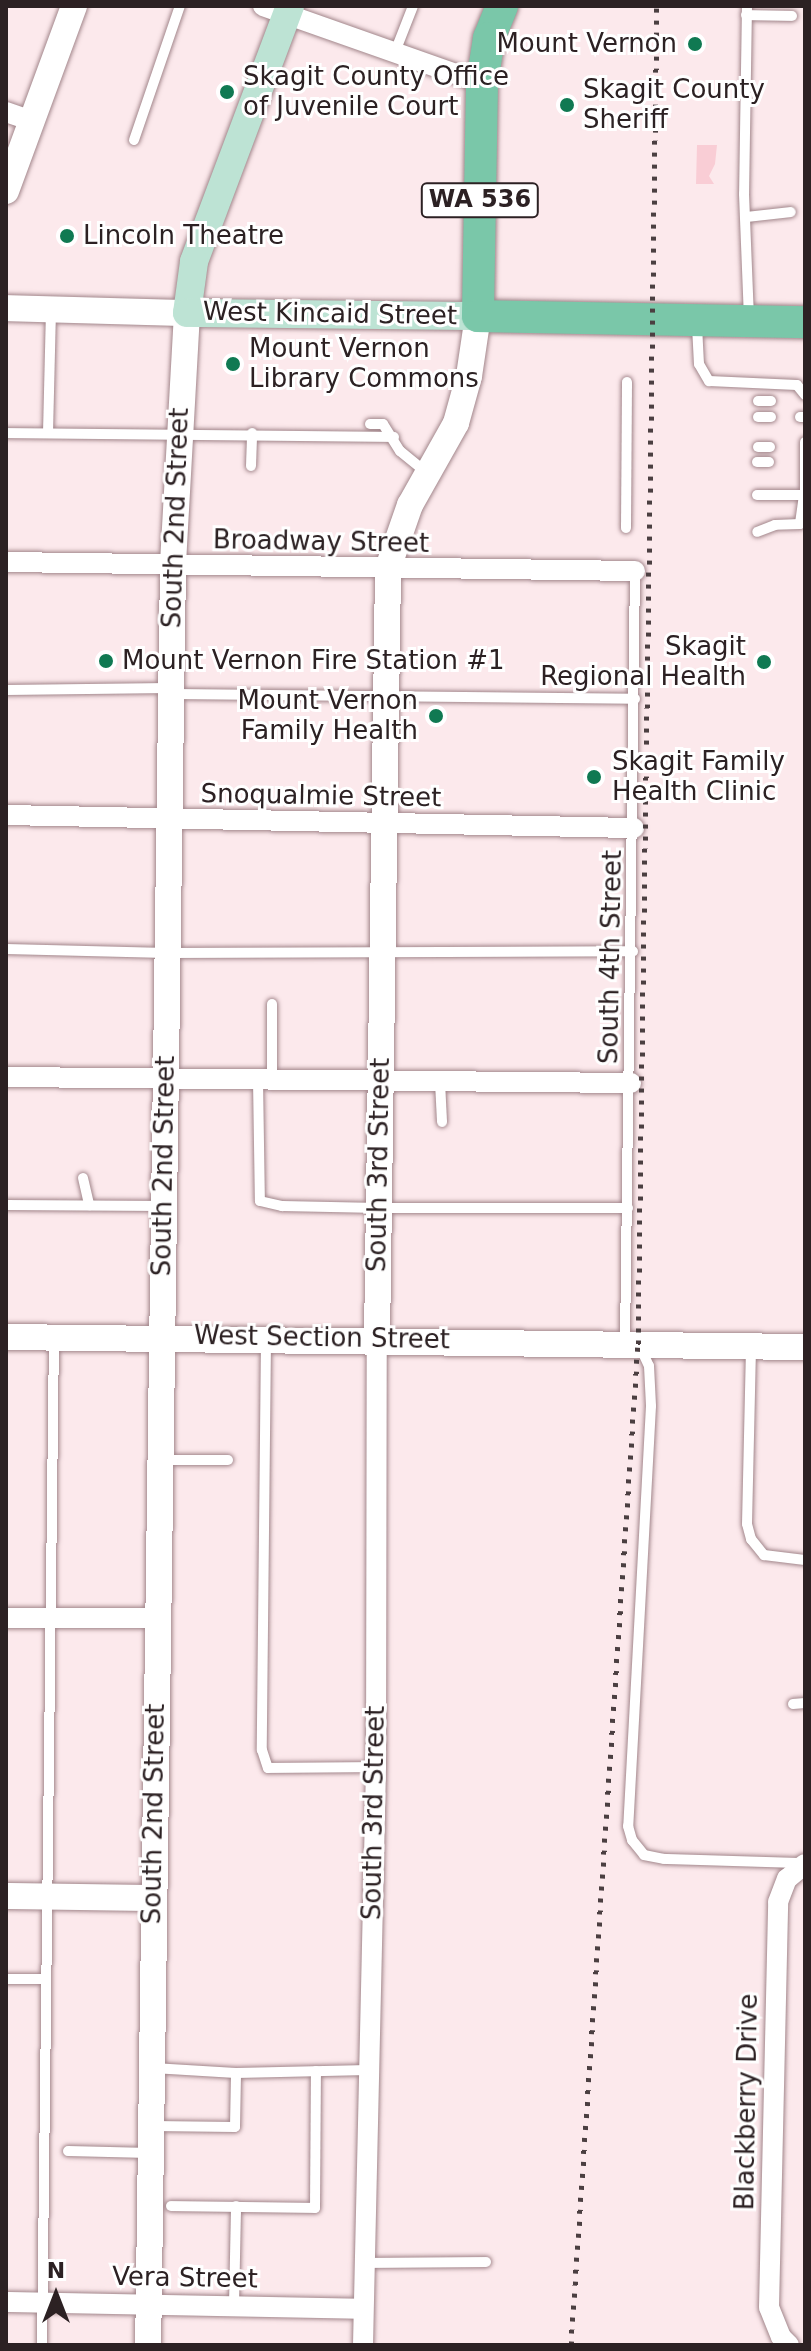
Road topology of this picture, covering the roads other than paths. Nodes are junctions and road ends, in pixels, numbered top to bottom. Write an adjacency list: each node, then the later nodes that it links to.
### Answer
1 (74, 6): 11 (street)
2 (180, 6): 12 (lane)
3 (413, 6): 8 (lane)
4 (502, 6): 9 (main road, South 3rd Street / WA 536)
5 (280, 9): 8 (street); 18 (main road, South 2nd Street)
6 (746, 10): 7 (lane); 15 (lane)
7 (792, 16)
8 (395, 52): 9 (street)
9 (482, 83): 19 (main road, South 3rd Street / WA 536)
10 (6, 112): 11 (street)
11 (32, 121): 13 (street)
12 (134, 140)
13 (6, 191)
14 (791, 212): 15 (lane)
15 (747, 217): 21 (lane)
16 (6, 308): 17 (street, West Kincaid Street)
17 (51, 309): 18 (street, West Kincaid Street); 31 (lane)
18 (187, 313): 19 (main road, West Kincaid Street); 33 (street, South 2nd Street)
19 (478, 316): 20 (main road, West Kincaid Street); 40 (street, South 3rd Street)
20 (696, 320): 21 (main road, West Kincaid Street); 24 (lane)
21 (749, 320): 22 (main road, West Kincaid Street)
22 (805, 322)
23 (627, 382): 43 (lane)
24 (804, 399)
25 (758, 401): 26 (lane)
26 (771, 401)
27 (758, 417): 28 (lane)
28 (771, 417)
29 (370, 424): 34 (lane)
30 (6, 433): 31 (lane)
31 (48, 433): 33 (lane)
32 (252, 433): 33 (lane); 34 (lane); 39 (lane)
33 (181, 434): 46 (street, South 2nd Street)
34 (394, 437): 40 (lane)
35 (803, 445): 38 (lane)
36 (758, 447): 37 (lane)
37 (770, 447)
38 (802, 462): 42 (lane)
39 (251, 466)
40 (427, 473): 47 (street, South 3rd Street)
41 (757, 495): 42 (lane)
42 (805, 495): 44 (lane)
43 (626, 528)
44 (757, 532)
45 (6, 562): 46 (street, Broadway Street)
46 (173, 565): 47 (street, Broadway Street); 50 (street, South 2nd Street)
47 (388, 568): 48 (street, Broadway Street); 51 (street, South 3rd Street)
48 (635, 571): 52 (lane, South 4th Street)
49 (6, 690): 50 (lane)
50 (172, 691): 51 (lane); 54 (street, South 2nd Street)
51 (386, 696): 52 (lane); 55 (street, South 3rd Street)
52 (635, 699): 56 (lane, South 4th Street)
53 (6, 815): 54 (street, Snoqualmie Street)
54 (170, 819): 55 (street, Snoqualmie Street); 59 (street, South 2nd Street)
55 (383, 823): 56 (street, Snoqualmie Street); 60 (street, South 3rd Street)
56 (634, 828): 58 (lane, South 4th Street)
57 (6, 949): 59 (lane)
58 (633, 951): 60 (lane); 67 (lane, South 4th Street)
59 (167, 953): 60 (lane); 63 (street, South 2nd Street)
60 (384, 953): 65 (street, South 3rd Street)
61 (272, 1004): 64 (lane)
62 (6, 1077): 63 (street)
63 (166, 1078): 64 (street); 72 (street, South 2nd Street)
64 (265, 1080): 65 (street); 73 (lane)
65 (380, 1082): 66 (street); 73 (street, South 3rd Street)
66 (440, 1082): 67 (street); 68 (lane)
67 (631, 1083): 74 (lane, South 4th Street)
68 (442, 1122)
69 (83, 1178): 71 (lane)
70 (6, 1205): 71 (lane)
71 (89, 1205): 72 (lane)
72 (163, 1206): 76 (street, South 2nd Street)
73 (379, 1208): 74 (lane); 79 (street, South 3rd Street)
74 (628, 1208): 80 (lane, South 4th Street)
75 (6, 1337): 77 (street, West Section Street)
76 (161, 1337): 77 (street, West Section Street); 78 (street, West Section Street); 83 (street, South 2nd Street)
77 (54, 1338): 87 (lane)
78 (266, 1338): 79 (street, West Section Street); 91 (lane)
79 (377, 1338): 80 (street, West Section Street); 91 (street, South 3rd Street)
80 (632, 1343): 81 (street, West Section Street); 92 (lane, South 4th Street)
81 (751, 1346): 82 (street, West Section Street); 85 (lane)
82 (805, 1347)
83 (158, 1460): 84 (lane); 88 (street, South 2nd Street)
84 (228, 1460)
85 (805, 1560)
86 (6, 1618): 87 (street)
87 (51, 1618): 88 (street); 94 (lane)
88 (156, 1618): 95 (street, South 2nd Street)
89 (805, 1703): 90 (lane)
90 (793, 1704)
91 (376, 1767): 99 (street, South 3rd Street)
92 (805, 1864): 117 (street, Blackberry Drive)
93 (6, 1896): 94 (street)
94 (47, 1897): 95 (street); 97 (lane)
95 (153, 1898): 98 (street, South 2nd Street)
96 (6, 1979): 97 (lane)
97 (46, 1979): 110 (lane)
98 (151, 2068): 101 (lane); 102 (street, South 2nd Street)
99 (368, 2070): 100 (lane); 108 (street, South 3rd Street)
100 (316, 2071): 101 (lane); 106 (lane)
101 (236, 2073): 102 (lane)
102 (151, 2126): 104 (street, South 2nd Street)
103 (68, 2151): 104 (lane)
104 (151, 2153): 111 (street, South 2nd Street)
105 (171, 2206): 106 (lane)
106 (236, 2206): 112 (lane)
107 (486, 2262): 108 (lane)
108 (365, 2263): 113 (street, South 3rd Street)
109 (6, 2302): 110 (street, Vera Street)
110 (42, 2302): 111 (street, Vera Street); 114 (lane)
111 (149, 2303): 112 (street, Vera Street); 115 (street, South 2nd Street)
112 (234, 2305): 113 (street, Vera Street)
113 (363, 2309): 116 (street, South 3rd Street)
114 (42, 2345)
115 (148, 2345)
116 (363, 2345)
117 (789, 2345)

